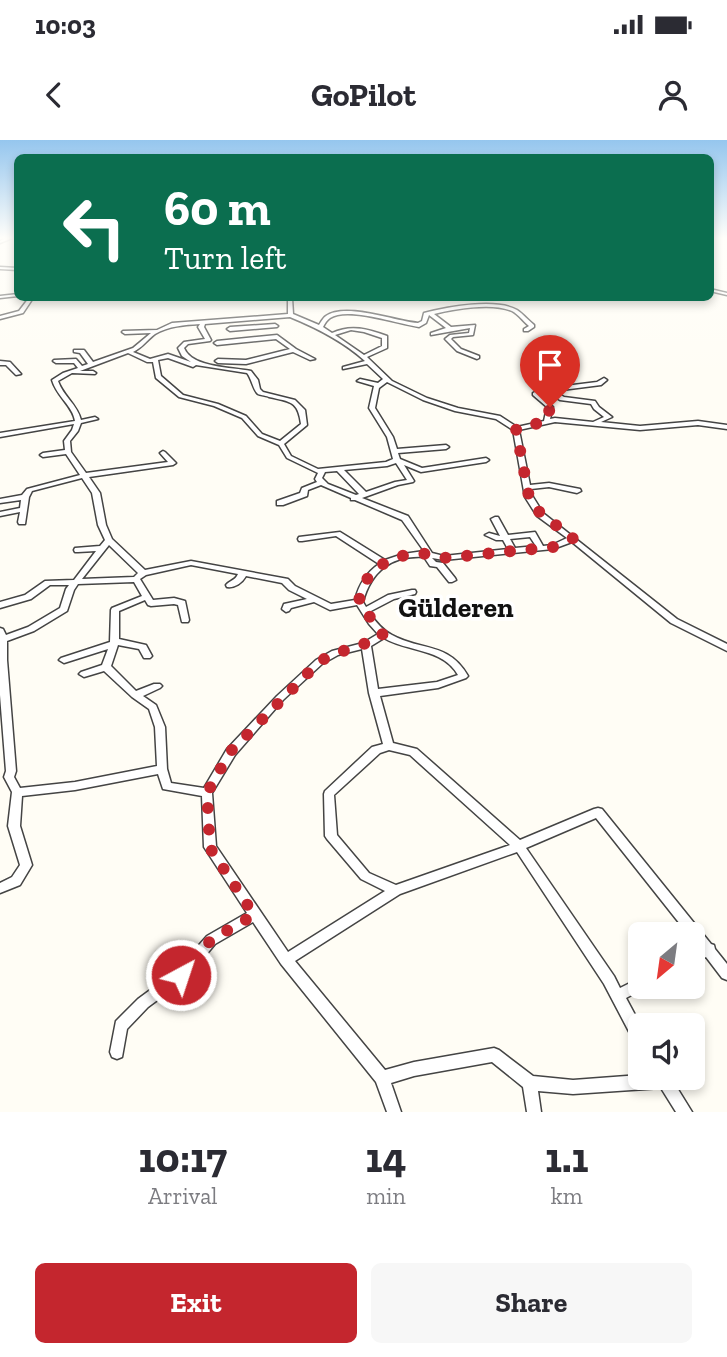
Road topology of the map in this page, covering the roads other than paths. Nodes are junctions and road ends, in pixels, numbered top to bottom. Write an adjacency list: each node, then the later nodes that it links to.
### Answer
1 (29, 301): 5 (street)
2 (290, 301): 4 (street)
3 (430, 313): 8 (street); 10 (street); 11 (street)
4 (291, 316): 6 (street); 8 (street)
5 (0, 318)
6 (276, 322): 7 (street); 9 (street); 16 (street)
7 (203, 323): 12 (street); 27 (street)
8 (320, 327): 15 (street)
9 (230, 329)
10 (450, 329): 14 (street); 21 (street)
11 (526, 330)
12 (157, 331): 13 (street); 20 (street)
13 (125, 332)
14 (433, 334)
15 (331, 335): 23 (street); 23 (street)
16 (277, 337): 17 (street); 18 (street)
17 (217, 343)
18 (294, 350): 22 (street); 27 (street)
19 (76, 351): 29 (street)
20 (129, 352): 24 (street); 29 (street)
21 (477, 358)
22 (312, 359)
23 (366, 359): 28 (street); 32 (street)
24 (155, 360): 27 (street); 44 (street)
25 (56, 361): 29 (street)
26 (0, 363): 31 (street)
27 (195, 363): 44 (street)
28 (345, 368)
29 (90, 370): 30 (street); 30 (street)
30 (73, 371): 39 (street)
31 (19, 374)
32 (387, 379): 35 (street); 42 (street)
33 (604, 380): 36 (street)
34 (360, 381): 35 (street)
35 (378, 385): 49 (street)
36 (548, 390): 38 (street); 40 (street)
37 (95, 419): 39 (street)
38 (547, 421): 40 (street); 42 (street)
39 (78, 423): 43 (street); 46 (street)
40 (587, 424): 41 (street)
41 (727, 427)
42 (516, 429): 57 (street)
43 (0, 435)
44 (281, 444): 52 (street)
45 (446, 447): 49 (street)
46 (68, 452): 48 (street); 55 (street)
47 (163, 453): 55 (street)
48 (43, 455)
49 (396, 456): 51 (street); 53 (street); 54 (street)
50 (486, 460): 53 (street)
51 (338, 469): 52 (street); 59 (street)
52 (323, 470): 56 (street)
53 (421, 470): 54 (street)
54 (406, 473): 59 (street)
55 (83, 476): 60 (street); 73 (street)
56 (323, 482): 61 (street); 63 (street)
57 (527, 487): 58 (street); 71 (street)
58 (577, 491)
59 (363, 493): 61 (street)
60 (25, 497): 62 (street); 64 (street)
61 (354, 498): 78 (street)
62 (0, 501)
63 (280, 503)
64 (24, 509): 65 (street); 67 (street)
65 (0, 514)
66 (495, 519): 69 (street)
67 (22, 522)
68 (489, 535): 69 (street)
69 (505, 537): 75 (street); 77 (street)
70 (124, 538): 73 (street)
71 (573, 538): 75 (street); 96 (street)
72 (302, 539): 79 (street)
73 (110, 540): 74 (street); 81 (street)
74 (102, 548): 76 (street); 83 (street)
75 (541, 548): 77 (street)
76 (78, 550)
77 (513, 551): 78 (street)
78 (427, 553): 79 (street); 82 (street)
79 (384, 563): 89 (street)
80 (243, 573): 81 (street); 84 (street); 87 (street)
81 (140, 576): 83 (street); 86 (street)
82 (452, 580)
83 (76, 582): 88 (street); 92 (street)
84 (230, 584)
85 (412, 592): 89 (street)
86 (146, 597): 91 (street); 94 (street)
87 (314, 600): 89 (street); 90 (street)
88 (0, 605)
89 (361, 606): 93 (street)
90 (286, 609)
91 (185, 620)
92 (2, 635): 106 (street)
93 (383, 635): 95 (street); 102 (street)
94 (114, 642): 97 (street); 98 (street); 99 (street)
95 (366, 645): 102 (street); 108 (street)
96 (727, 648)
97 (148, 656)
98 (64, 660)
99 (106, 667): 100 (street); 103 (street)
100 (83, 674)
101 (157, 686): 103 (street)
102 (374, 694): 104 (street)
103 (135, 695): 105 (street)
104 (388, 746): 109 (street); 111 (street)
105 (162, 769): 107 (street); 108 (street)
106 (5, 779): 107 (street)
107 (16, 792): 110 (street)
108 (207, 793): 112 (street)
109 (519, 846): 111 (street); 113 (street); 118 (street)
110 (0, 888)
111 (396, 890): 115 (street)
112 (254, 915): 115 (street); 120 (street)
113 (709, 949): 114 (street); 116 (street)
114 (705, 951)
115 (286, 960): 121 (street)
116 (727, 974)
117 (628, 990): 118 (street)
118 (617, 996): 119 (street)
119 (628, 1016)
120 (117, 1052)
121 (382, 1078): 123 (street); 125 (street)
122 (628, 1082): 123 (street)
123 (530, 1083): 126 (street)
124 (670, 1090): 127 (street)
125 (394, 1112)
126 (534, 1112)
127 (685, 1112)

